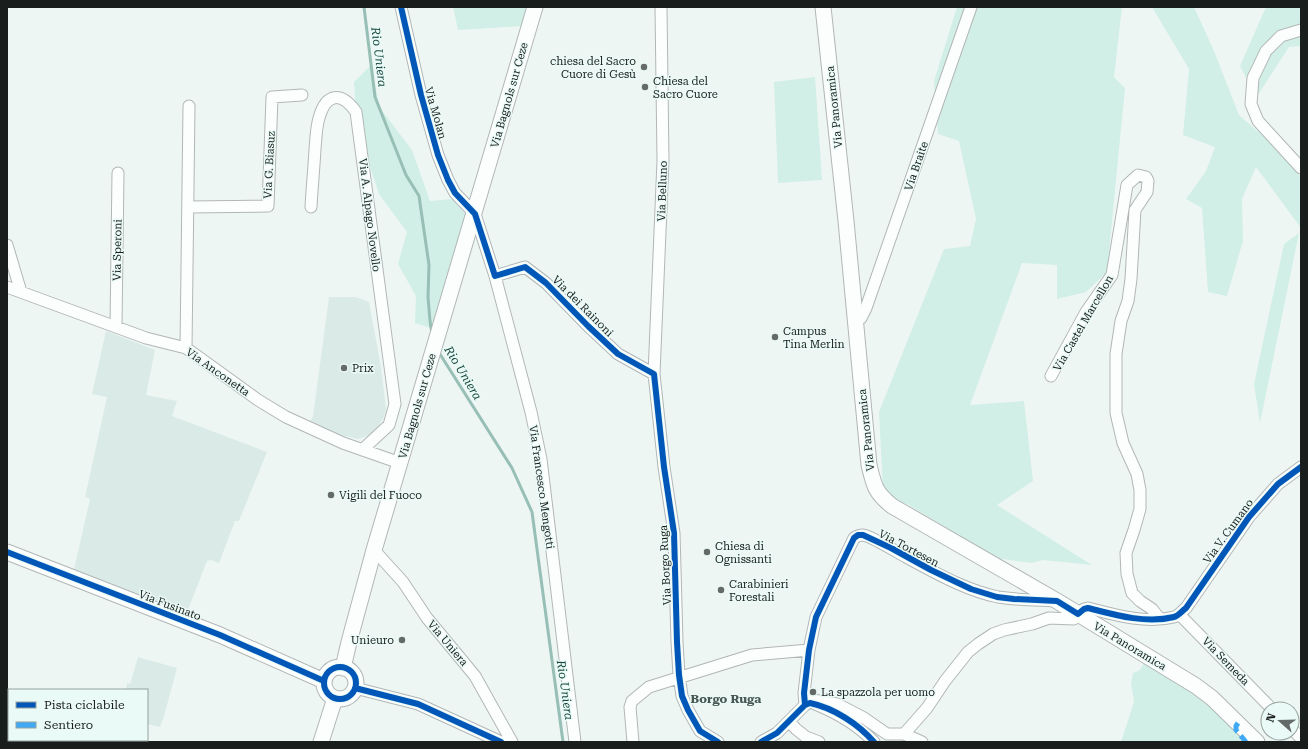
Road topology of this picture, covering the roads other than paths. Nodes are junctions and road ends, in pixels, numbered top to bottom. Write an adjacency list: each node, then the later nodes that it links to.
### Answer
1 (401, 7): 13 (street, Via Molan)
2 (535, 7): 13 (main road, Via Bagnols sur Ceze)
3 (661, 7): 21 (street, Via Belluno)
4 (823, 7): 18 (main road, Via Panoramica)
5 (971, 7): 18 (street, Via Braite)
6 (1301, 30): 9 (street)
7 (302, 95): 11 (street, Via G. Biasuz)
8 (189, 106): 11 (street)
9 (1301, 168)
10 (118, 172): 19 (street, Via Speroni)
11 (188, 207): 20 (street)
12 (311, 207): 23 (street, Via A. Alpago Novello)
13 (475, 214): 15 (street, Via Francesco Mengotti); 24 (main road, Via Bagnols sur Ceze)
14 (7, 245): 17 (street)
15 (495, 276): 21 (street, Via dei Rainoni); 45 (street, Via Francesco Mengotti)
16 (7, 287): 17 (street, Via Anconetta)
17 (21, 292): 19 (street, Via Anconetta)
18 (856, 322): 28 (main road, Via Panoramica)
19 (116, 327): 20 (street, Via Anconetta)
20 (186, 348): 23 (street, Via Anconetta)
21 (654, 374): 34 (street, Via Borgo Ruga)
22 (1051, 376): 31 (street, Via Castel Marcellon)
23 (362, 450): 24 (street, Via Anconetta)
24 (400, 462): 26 (main road, Via Bagnols sur Ceze)
25 (1301, 467): 30 (street, Via V. Cumano)
26 (374, 550): 33 (main road, Via Bagnols sur Ceze); 44 (street, Via Uniera)
27 (7, 552): 35 (main road, Via Fusinato)
28 (1057, 601): 29 (main road, Via Panoramica); 32 (street, Via Tortesen)
29 (1078, 614): 31 (street); 41 (street); 52 (main road, Via Panoramica)
30 (1179, 614): 31 (street); 39 (street, Via Semeda)
31 (1160, 619)
32 (809, 650): 34 (street); 38 (street, Via Tortesen)
33 (343, 668): 35 (main road); 36 (main road)
34 (679, 678): 46 (street); 47 (street, Via Borgo Ruga)
35 (324, 681): 37 (main road)
36 (355, 688): 37 (main road); 43 (street)
37 (336, 698): 42 (main road)
38 (808, 700): 40 (street); 41 (street); 50 (street)
39 (1264, 701)
40 (790, 721): 48 (street); 49 (street)
41 (904, 734): 51 (street)
42 (321, 742)
43 (501, 742)
44 (512, 742)
45 (575, 742)
46 (633, 742)
47 (718, 742)
48 (761, 742)
49 (819, 742)
50 (874, 742)
51 (922, 742)
52 (1257, 742)

